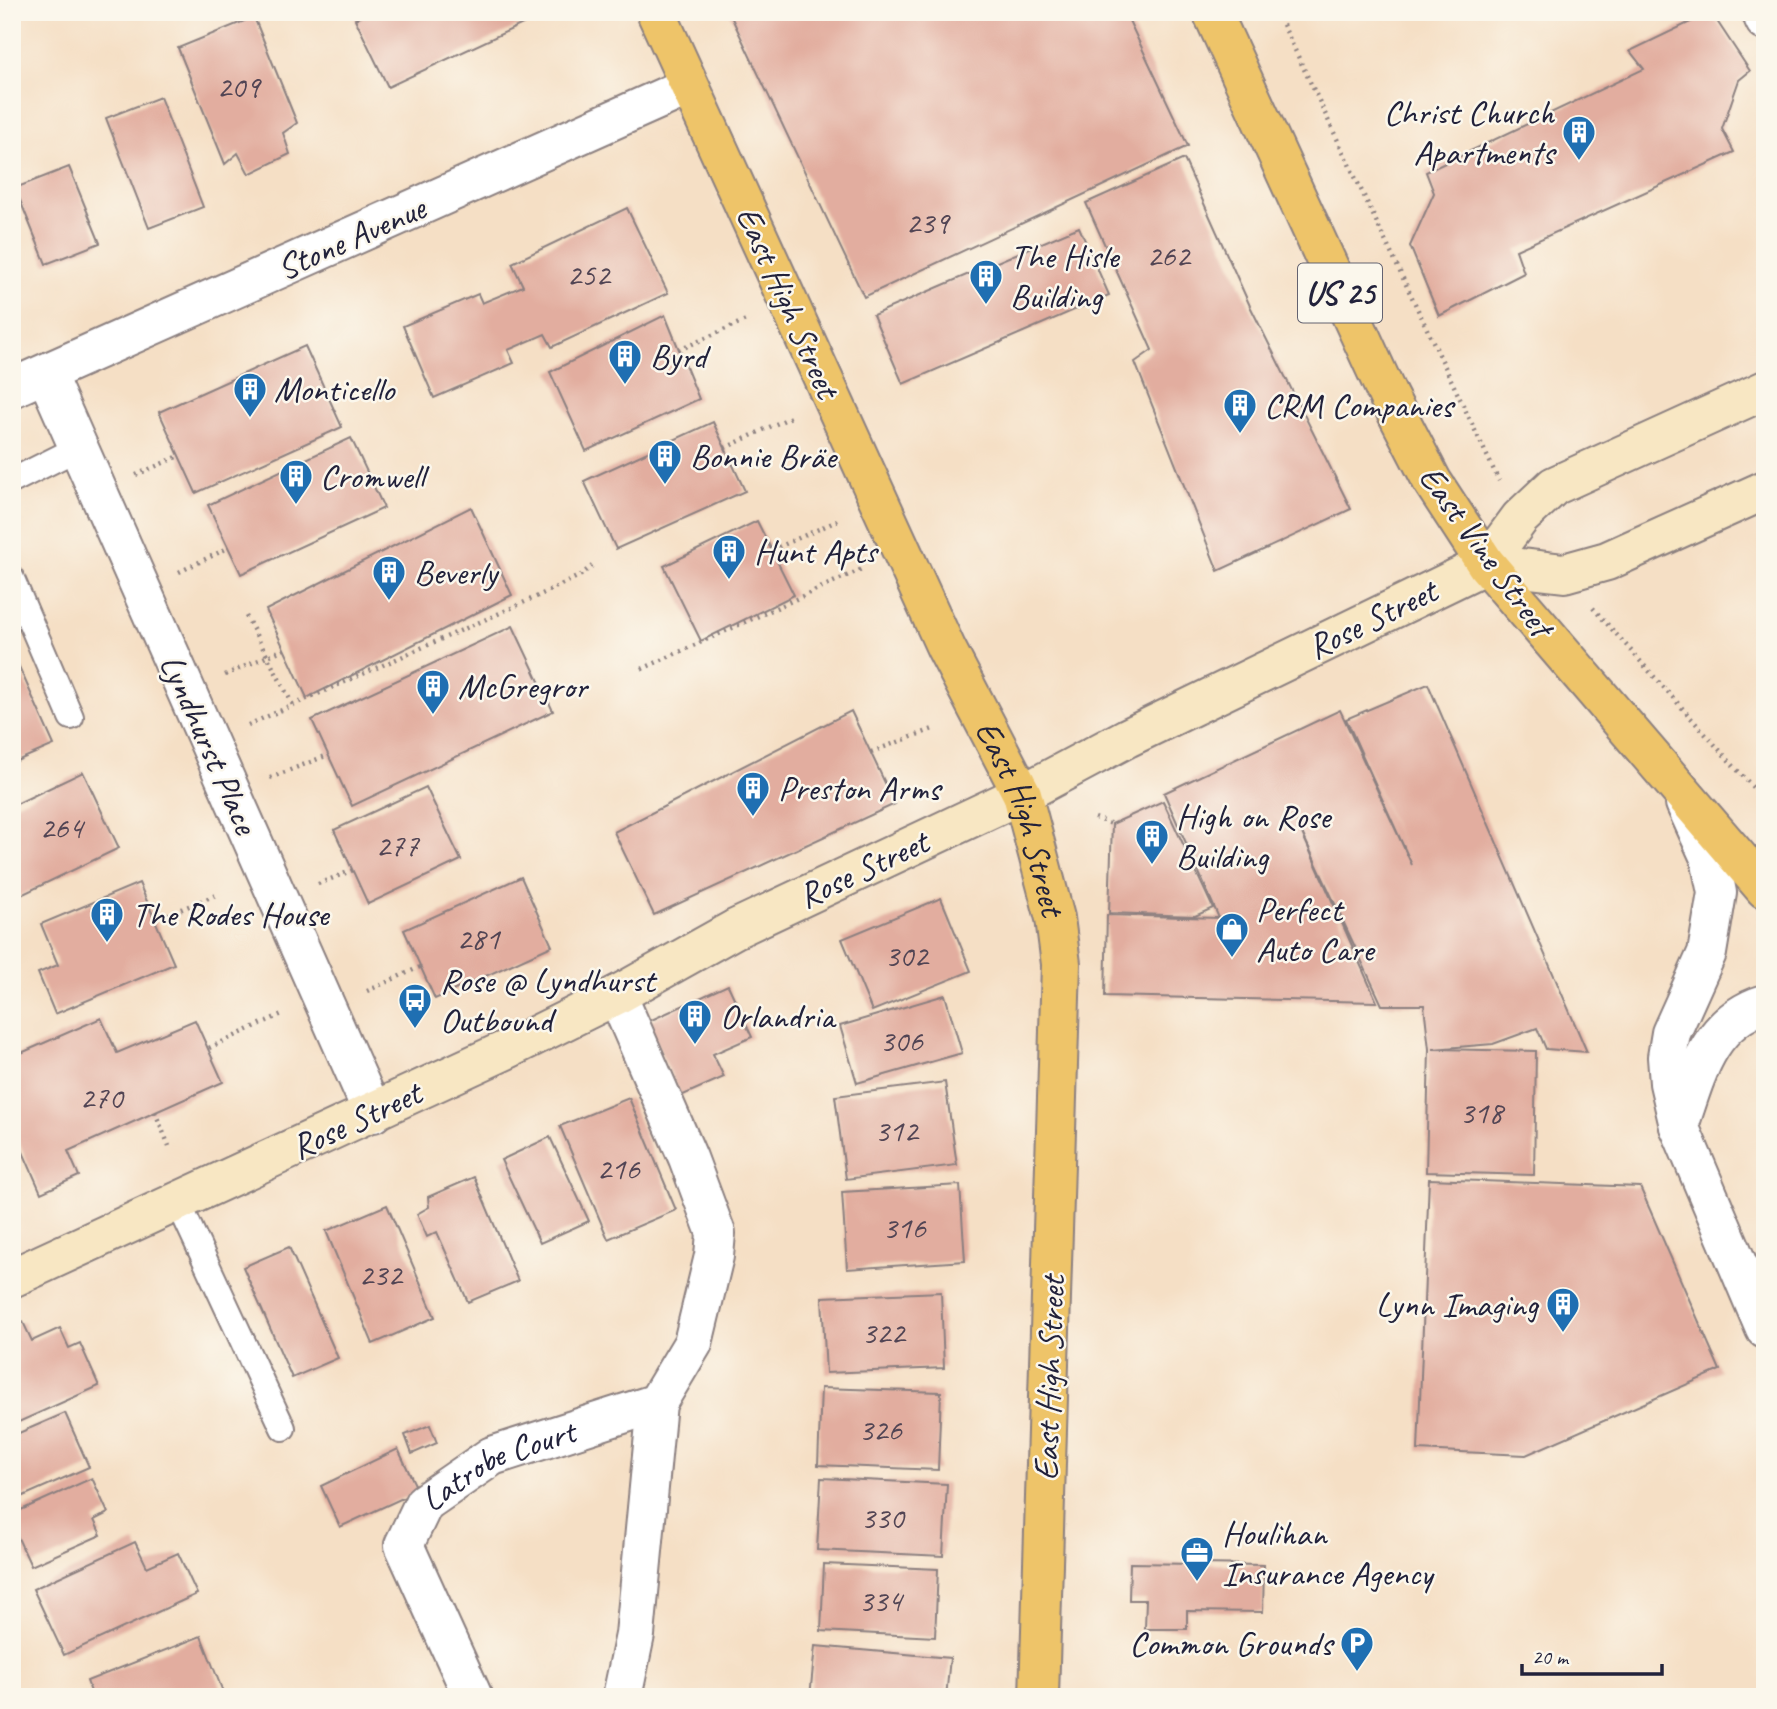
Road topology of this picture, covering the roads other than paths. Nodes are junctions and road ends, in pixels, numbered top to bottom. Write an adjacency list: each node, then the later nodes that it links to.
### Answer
1 (656, 12): 5 (main road, East High Street)
2 (1212, 12): 11 (main road, East Vine Street / US 25)
3 (1761, 12): 4 (street)
4 (1765, 21)
5 (689, 86): 6 (street, Stone Avenue); 15 (main road, East High Street)
6 (29, 381): 8 (street, Lyndhurst Place)
7 (1765, 390): 11 (main road, Rose Street)
8 (78, 448): 9 (lane); 19 (street, Lyndhurst Place)
9 (12, 481)
10 (1765, 490): 11 (main road)
11 (1486, 564): 14 (main road, East Vine Street / US 25); 15 (main road, Rose Street)
12 (12, 579): 13 (lane)
13 (71, 718)
14 (1676, 785): 16 (main road, East Vine Street / US 25); 20 (street)
15 (1022, 794): 17 (main road, Rose Street); 28 (main road, East High Street)
16 (1765, 889)
17 (617, 995): 19 (main road, Rose Street); 24 (street)
18 (1765, 1004): 20 (street)
19 (373, 1113): 21 (main road, Rose Street)
20 (1679, 1126): 23 (street)
21 (178, 1202): 22 (main road, Rose Street); 25 (lane)
22 (12, 1278)
23 (1765, 1329)
24 (657, 1403): 26 (street, Latrobe Court); 27 (street)
25 (283, 1429)
26 (473, 1697)
27 (622, 1697)
28 (1039, 1697)

